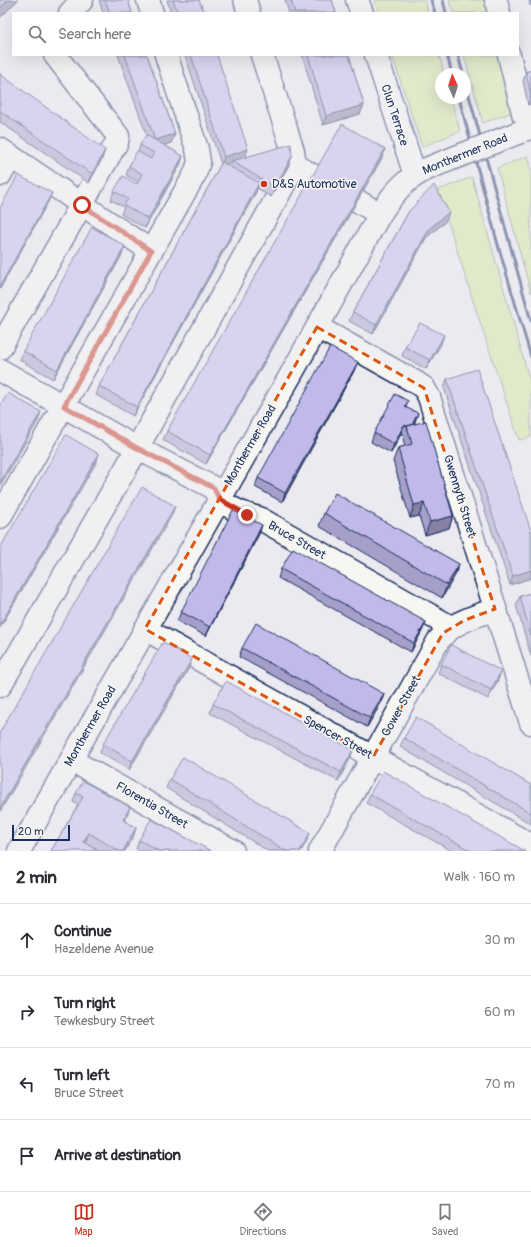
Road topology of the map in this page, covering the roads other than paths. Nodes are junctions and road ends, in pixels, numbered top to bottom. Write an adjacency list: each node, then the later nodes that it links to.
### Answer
1 (82, 0): 6 (street)
2 (148, 0): 7 (street)
3 (245, 0): 8 (street)
4 (357, 0): 9 (street)
5 (496, 0): 10 (street)
6 (71, 12)
7 (152, 12)
8 (249, 12)
9 (362, 12)
10 (499, 12)
11 (56, 56): 21 (street)
12 (166, 56): 23 (street)
13 (262, 56): 18 (street)
14 (376, 56): 20 (street, Clun Terrace)
15 (509, 56): 16 (street)
16 (526, 130): 20 (street, Monthermer Road, bridge)
17 (6, 153): 19 (street); 21 (street)
18 (295, 165): 22 (street); 28 (street)
19 (0, 175)
20 (415, 175): 22 (street, Monthermer Road)
21 (82, 205): 23 (street); 25 (street)
22 (380, 214): 24 (street, Monthermer Road)
23 (151, 251): 27 (street)
24 (317, 328): 29 (street, Monthermer Road); 31 (street, Gwennyth Street)
25 (0, 348)
26 (0, 370): 27 (street, Bruce Street)
27 (64, 406): 28 (street, Bruce Street); 30 (street)
28 (137, 448): 29 (street, Bruce Street); 34 (street)
29 (219, 499): 32 (street, Bruce Street); 33 (street, Monthermer Road)
30 (0, 517)
31 (495, 609): 32 (street, Gower Street); 35 (street, Gwennyth Street)
32 (451, 627): 36 (street, Gower Street)
33 (145, 629): 36 (street, Spencer Street); 37 (street, Monthermer Road)
34 (0, 686)
35 (531, 723)
36 (373, 757): 38 (street, Spencer Street); 41 (street, Gower Street)
37 (71, 760): 39 (street, Monthermer Road); 40 (street, Florentia Street)
38 (531, 845)
39 (19, 851)
40 (233, 851)
41 (320, 851)

